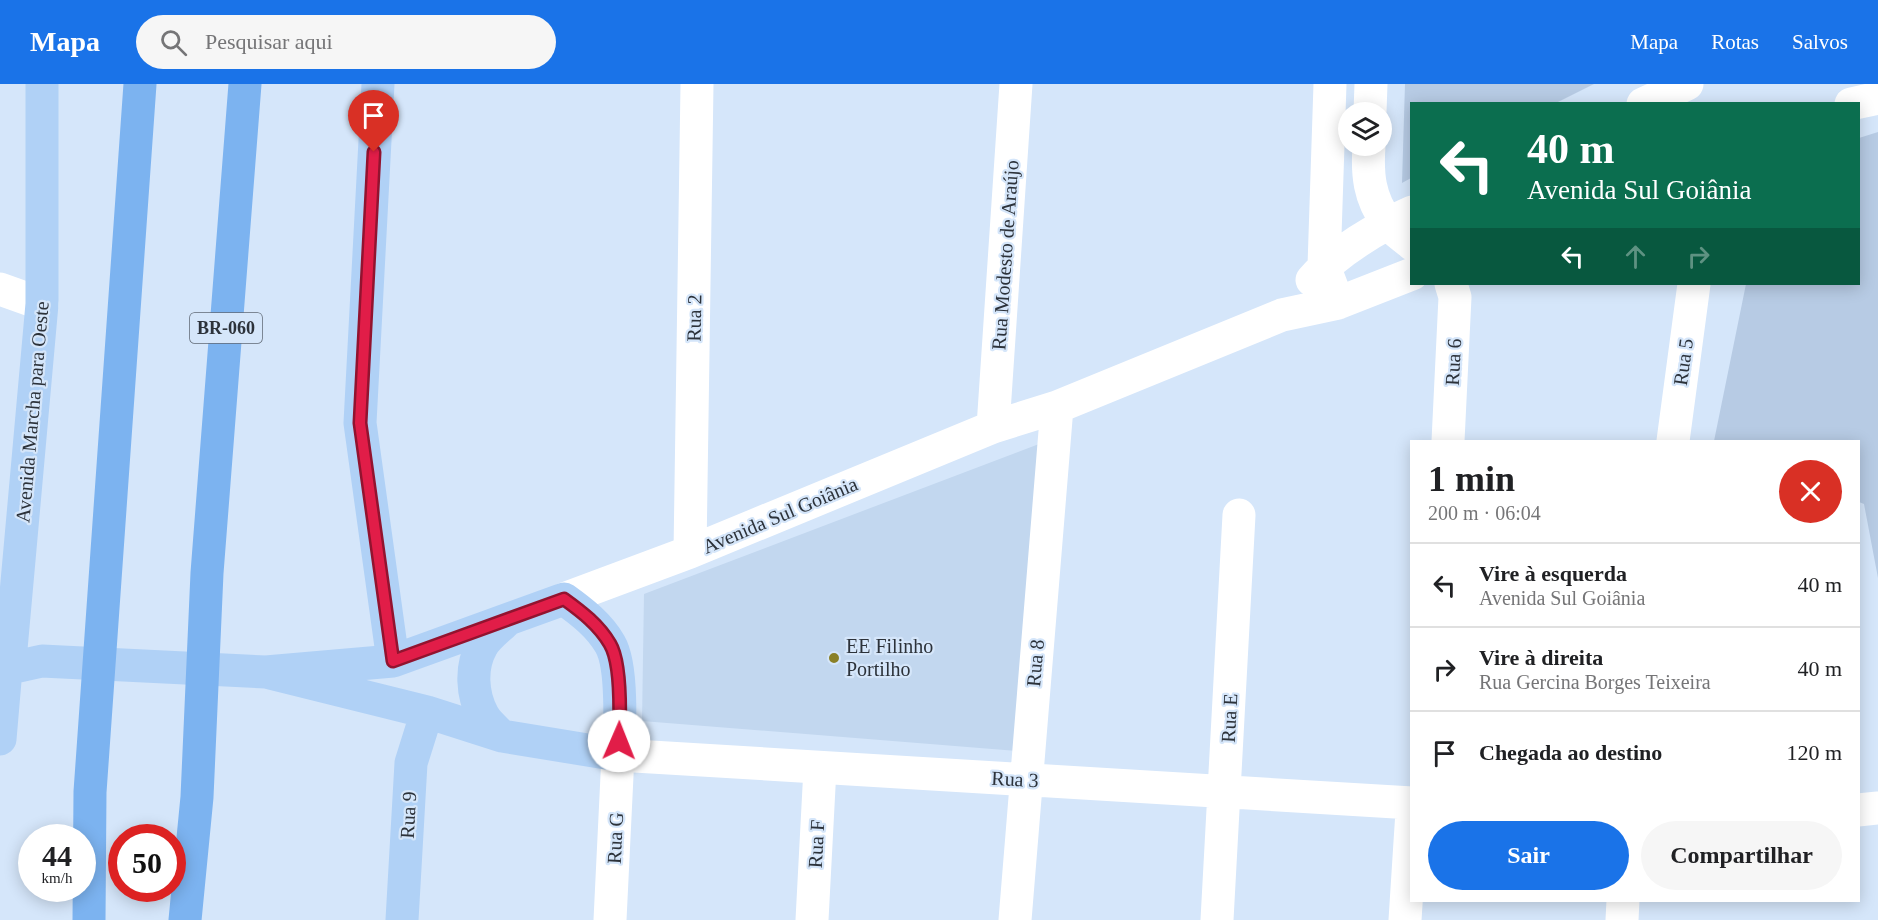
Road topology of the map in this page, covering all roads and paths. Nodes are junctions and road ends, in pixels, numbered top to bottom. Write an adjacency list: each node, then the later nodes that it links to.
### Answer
1 (42, 84): 24 (main road, Avenida Marcha para Oeste)
2 (140, 84): 51 (highway)
3 (245, 84): 52 (highway, BR-060)
4 (378, 84): 35 (main road)
5 (697, 84): 31 (street, Rua 2)
6 (1016, 84): 27 (street, Rua Modesto de Araújo)
7 (1330, 84): 18 (street)
8 (1371, 84): 12 (street)
9 (1684, 84): 13 (street)
10 (1866, 84): 11 (street)
11 (1878, 97): 14 (street)
12 (1370, 102)
13 (1647, 102)
14 (1859, 102)
15 (1368, 156): 16 (street)
16 (1399, 217): 17 (street); 18 (street, Avenida Sul Goiânia)
17 (1410, 240)
18 (1324, 266): 23 (street); 25 (street, Avenida Sul Goiânia)
19 (1410, 275): 23 (street, Avenida Sul Goiânia)
20 (1451, 285): 28 (street, Rua 6)
21 (1694, 285): 29 (street, Rua 5)
22 (0, 289): 24 (street)
23 (1338, 303): 25 (street, Avenida Sul Goiânia)
24 (42, 304): 36 (main road, Avenida Marcha para Oeste)
25 (1282, 315): 26 (street, Avenida Sul Goiânia)
26 (1057, 407): 27 (street, Avenida Sul Goiânia); 44 (street, Rua 8)
27 (993, 427): 31 (street, Avenida Sul Goiânia)
28 (1448, 440)
29 (1673, 440)
30 (1239, 515): 45 (street, Rua E)
31 (690, 552): 32 (street, Avenida Sul Goiânia)
32 (564, 599): 33 (main road, Avenida Sul Goiânia); 42 (main road)
33 (506, 621): 35 (main road, Avenida Sul Goiânia); 40 (main road)
34 (42, 661): 36 (main road, Avenida Sul Goiânia); 37 (main road, Avenida Sul Goiânia); 39 (main road)
35 (393, 661): 37 (main road, Avenida Sul Goiânia)
36 (3, 671): 39 (main road, Avenida Marcha para Oeste)
37 (266, 672): 38 (main road, Avenida Sul Goiânia)
38 (427, 712): 40 (main road, Avenida Sul Goiânia); 53 (main road, Rua 9)
39 (0, 731): 41 (main road, Avenida Marcha para Oeste)
40 (502, 736): 42 (main road)
41 (0, 739)
42 (618, 755): 43 (street, Rua 3); 54 (street, Rua G)
43 (820, 768): 44 (street, Rua 3); 55 (street, Rua F)
44 (1026, 780): 45 (street, Rua 3); 56 (street, Rua 8)
45 (1225, 792): 46 (street, Rua 3); 57 (street, Rua E)
46 (1410, 803)
47 (1878, 808): 48 (street)
48 (1860, 810)
49 (1410, 842): 58 (street)
50 (1623, 902): 59 (street)
51 (88, 920)
52 (185, 920)
53 (402, 920)
54 (610, 920)
55 (812, 920)
56 (1015, 920)
57 (1217, 920)
58 (1405, 920)
59 (1622, 920)

